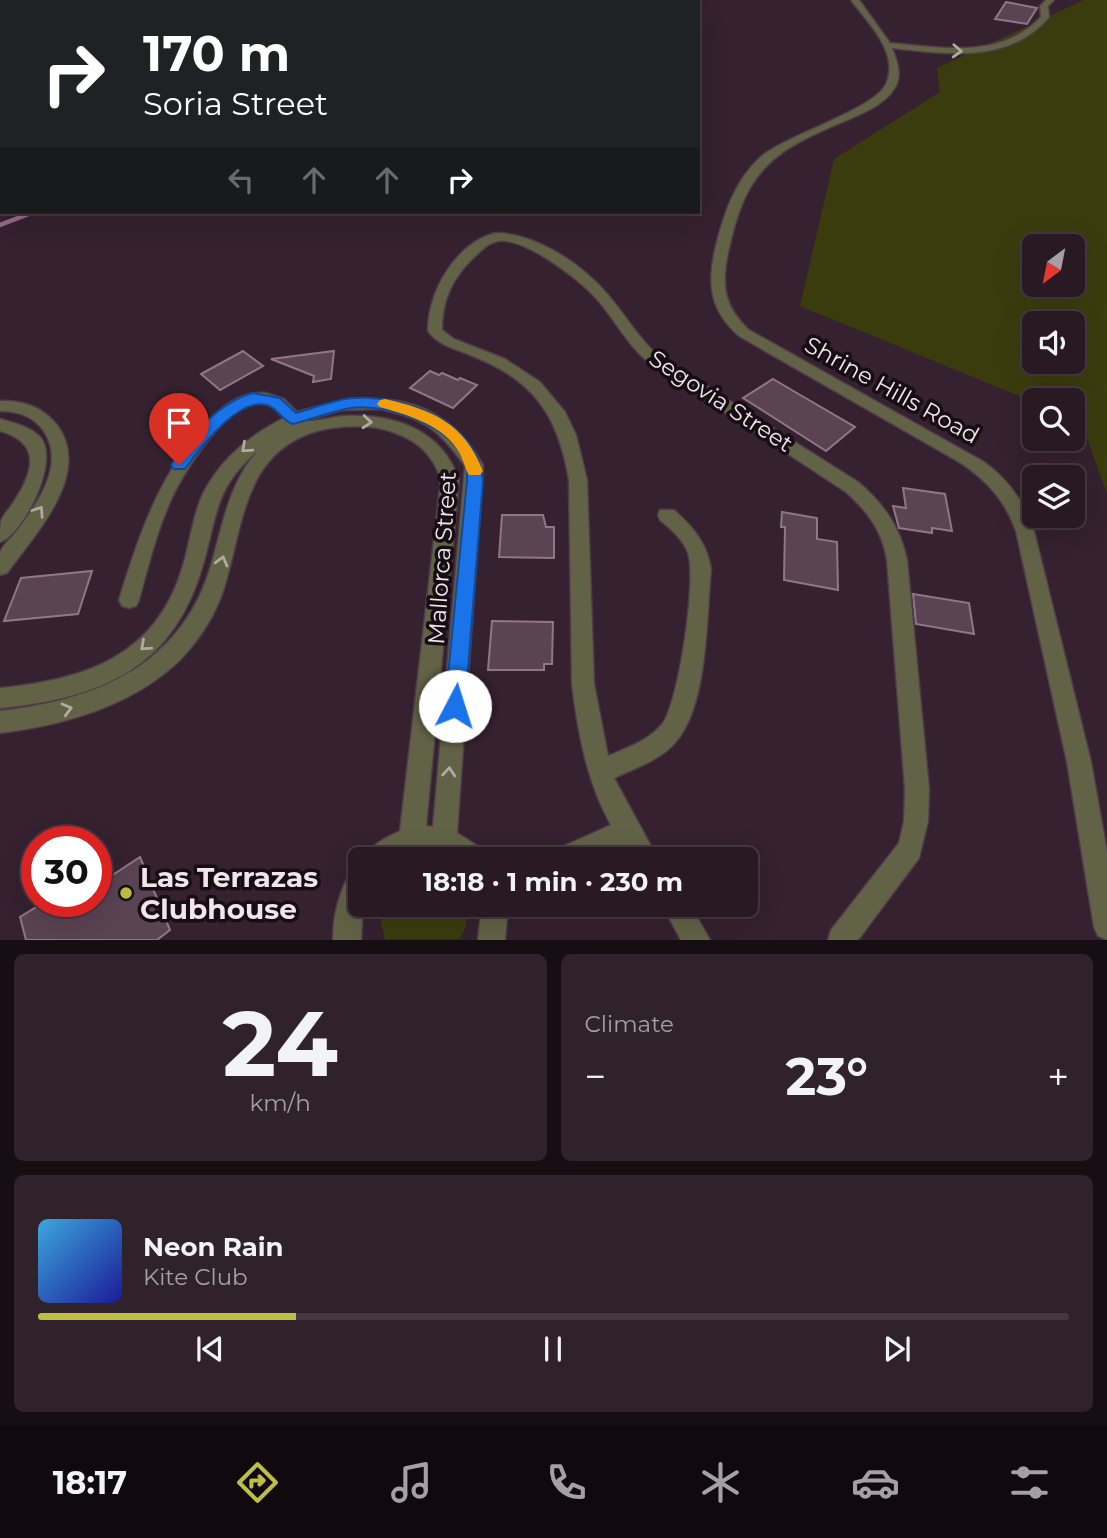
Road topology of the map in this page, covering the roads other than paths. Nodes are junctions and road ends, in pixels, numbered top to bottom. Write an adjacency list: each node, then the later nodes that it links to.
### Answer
1 (855, 0): 3 (street, Shrine Hills Road)
2 (1050, 0): 3 (street, one-way to 2)
3 (889, 45): 27 (street, Shrine Hills Road)
4 (0, 406): 5 (street)
5 (25, 409): 7 (street); 12 (street, one-way to 5)
6 (298, 424): 10 (street, Mallorca Street, one-way to 10); 11 (street, Mallorca Street); 13 (street); 14 (street, Mallorca Street, one-way to 14); 15 (street, Mallorca Street, one-way to 6)
7 (3, 426): 9 (street)
8 (667, 515): 16 (street)
9 (0, 535)
10 (443, 545): 11 (street); 18 (street, Mallorca Street)
11 (469, 545): 19 (street, Mallorca Street, one-way to 11)
12 (0, 567)
13 (130, 600)
14 (0, 698)
15 (0, 722)
16 (600, 772): 17 (street, Segovia Street); 31 (street, Segovia Street)
17 (626, 831): 22 (street); 23 (street, Segovia Street)
18 (412, 840): 19 (street); 20 (street)
19 (444, 840): 21 (street)
20 (395, 847)
21 (461, 847)
22 (591, 847)
23 (637, 847)
24 (348, 912): 28 (street)
25 (494, 917): 29 (street)
26 (683, 917): 30 (street)
27 (1107, 927)
28 (347, 940)
29 (491, 940)
30 (697, 940)
31 (841, 940)

